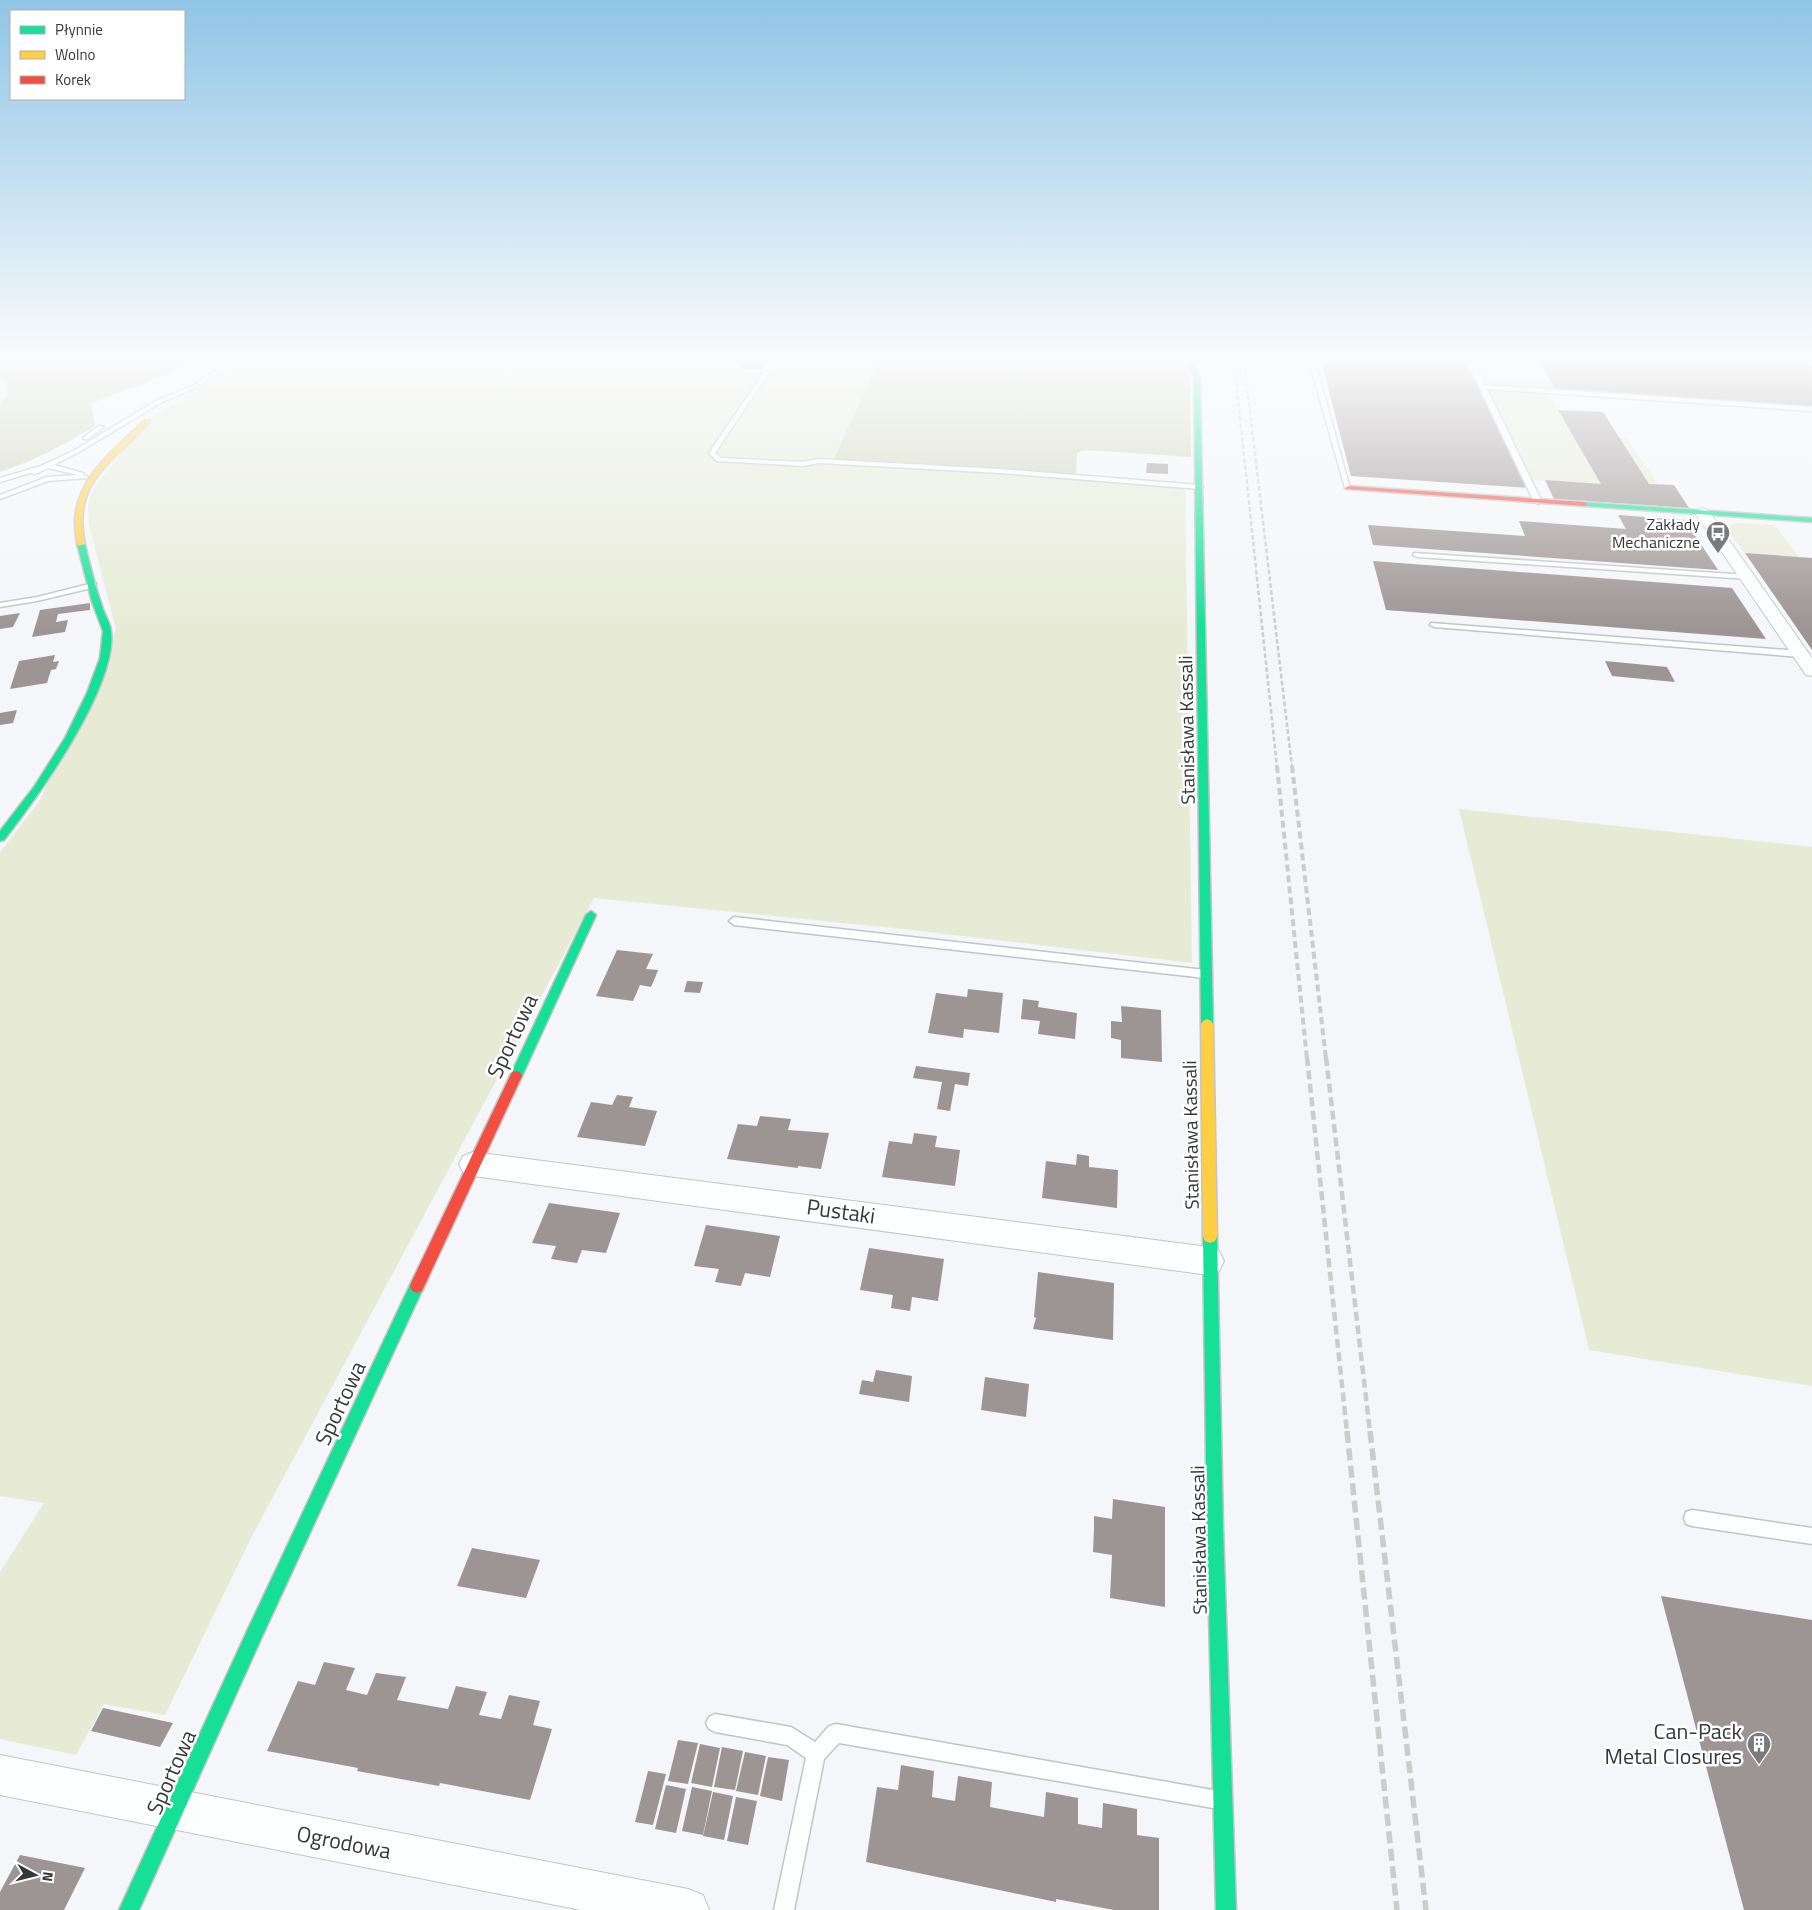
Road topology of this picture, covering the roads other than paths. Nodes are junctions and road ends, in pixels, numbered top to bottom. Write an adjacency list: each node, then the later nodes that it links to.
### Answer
1 (70, 450): 8 (lane)
2 (78, 450): 8 (lane)
3 (117, 450): 12 (street)
4 (714, 450): 14 (lane)
5 (1199, 450): 14 (street, Stanisława Kassali)
6 (1337, 450): 15 (lane)
7 (1513, 450): 17 (lane)
8 (68, 456): 9 (lane)
9 (49, 466): 10 (lane); 12 (lane)
10 (41, 469): 11 (lane); 13 (lane)
11 (33, 473)
12 (87, 479): 16 (lane); 22 (street)
13 (0, 480)
14 (1200, 487): 30 (street, Stanisława Kassali)
15 (1348, 488): 17 (street)
16 (0, 497)
17 (1538, 502): 18 (street)
18 (1703, 513): 19 (street); 21 (street)
19 (1812, 520)
20 (1417, 555): 21 (lane)
21 (1748, 577): 25 (street)
22 (92, 585): 23 (lane); 27 (street)
23 (0, 605)
24 (1434, 625): 25 (lane)
25 (1800, 654): 26 (street)
26 (1812, 671)
27 (0, 838)
28 (592, 915): 31 (street, Sportowa)
29 (734, 921): 30 (lane)
30 (1205, 974): 32 (street, Stanisława Kassali)
31 (473, 1164): 32 (street, Pustaki); 39 (street, Sportowa)
32 (1209, 1261): 38 (street, Stanisława Kassali)
33 (1692, 1518): 34 (lane)
34 (1812, 1536)
35 (715, 1723): 36 (lane)
36 (816, 1754): 38 (lane); 42 (lane)
37 (0, 1775): 39 (street, Ogrodowa)
38 (1222, 1800): 43 (street, Stanisława Kassali)
39 (177, 1809): 40 (street, Sportowa); 41 (street, Ogrodowa)
40 (129, 1910)
41 (688, 1910)
42 (784, 1910)
43 (1226, 1910)

